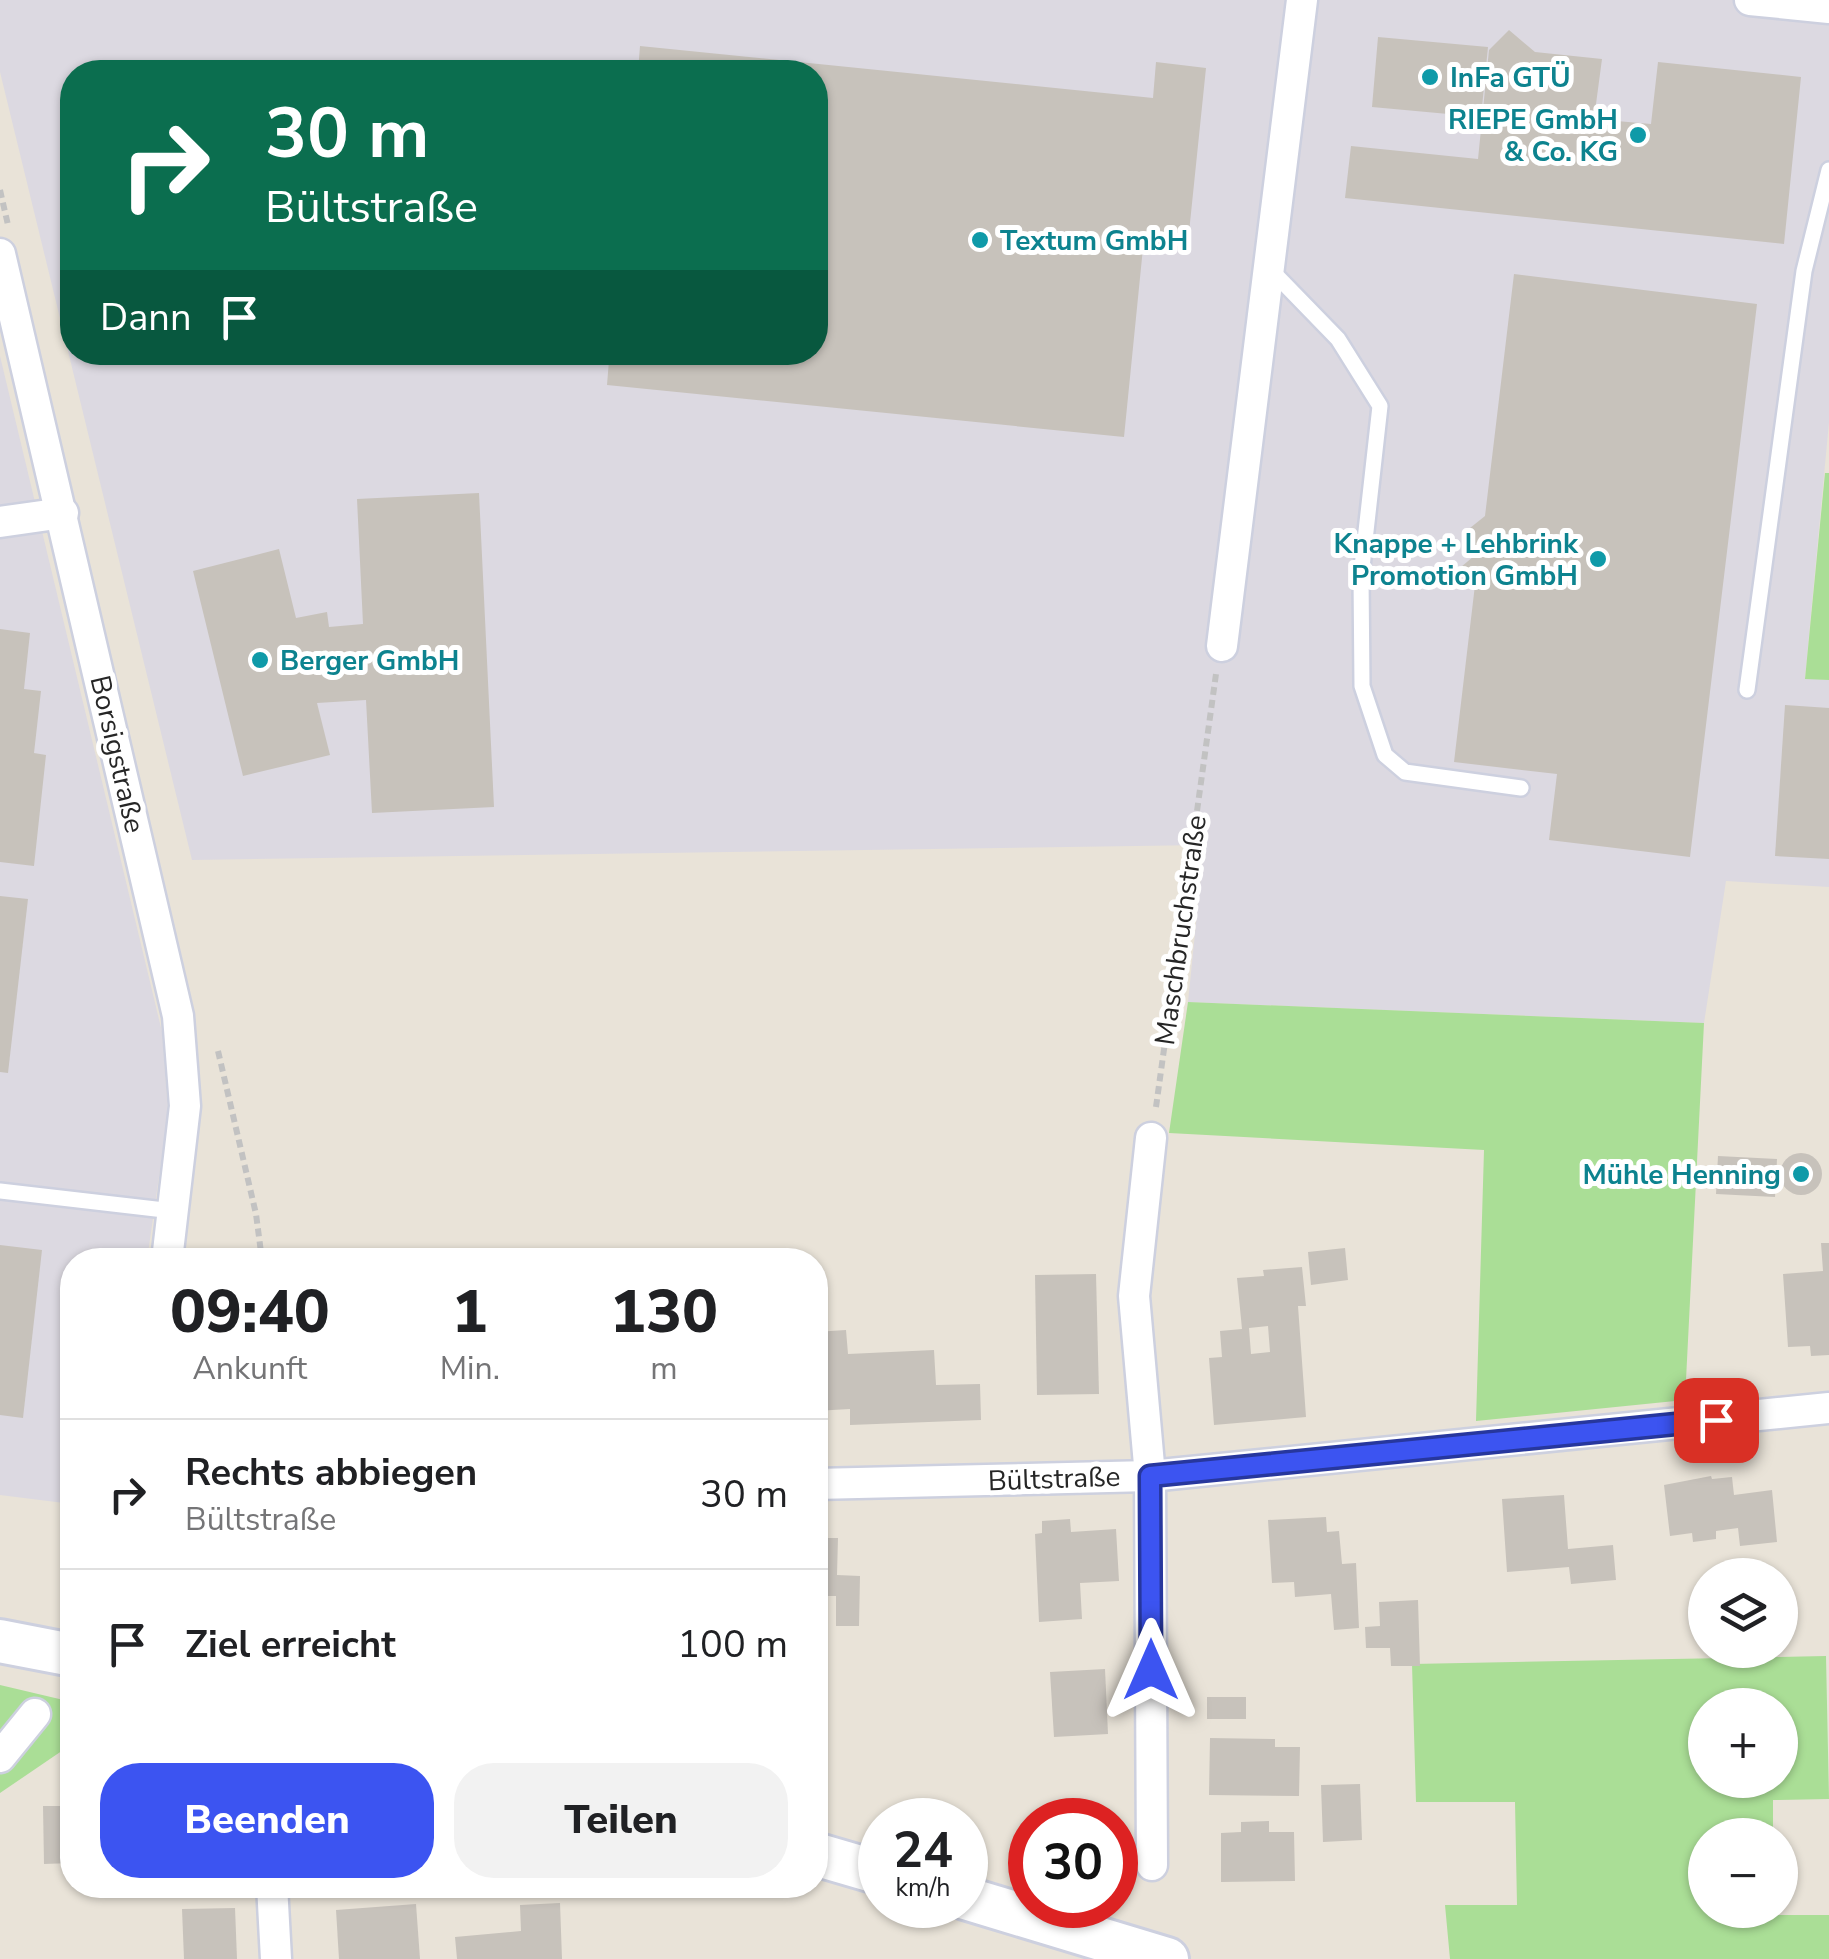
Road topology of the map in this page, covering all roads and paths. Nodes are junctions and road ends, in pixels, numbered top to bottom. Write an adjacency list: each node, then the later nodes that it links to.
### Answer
1 (1302, 0): 6 (street)
2 (1750, 0): 3 (street)
3 (1829, 8)
4 (1829, 170): 10 (lane)
5 (0, 254): 7 (street, Borsigstraße)
6 (1267, 266): 9 (street); 11 (lane)
7 (63, 512): 8 (street); 14 (street, Borsigstraße)
8 (0, 522)
9 (1222, 646): 12 (path, Maschbruchstraße)
10 (1747, 690)
11 (1521, 788)
12 (1151, 1138): 17 (street)
13 (0, 1191): 14 (lane)
14 (173, 1210): 15 (street, Borsigstraße)
15 (168, 1248)
16 (1829, 1408): 17 (street, Bültstraße)
17 (1150, 1476): 18 (street, Bültstraße); 24 (street)
18 (828, 1484)
19 (0, 1641): 20 (main road)
20 (60, 1653)
21 (35, 1714): 22 (street)
22 (0, 1757)
23 (828, 1858): 25 (main road)
24 (1152, 1865)
25 (858, 1867)
26 (273, 1898): 28 (street)
27 (988, 1905): 29 (main road)
28 (276, 1959)
29 (1167, 1959)

